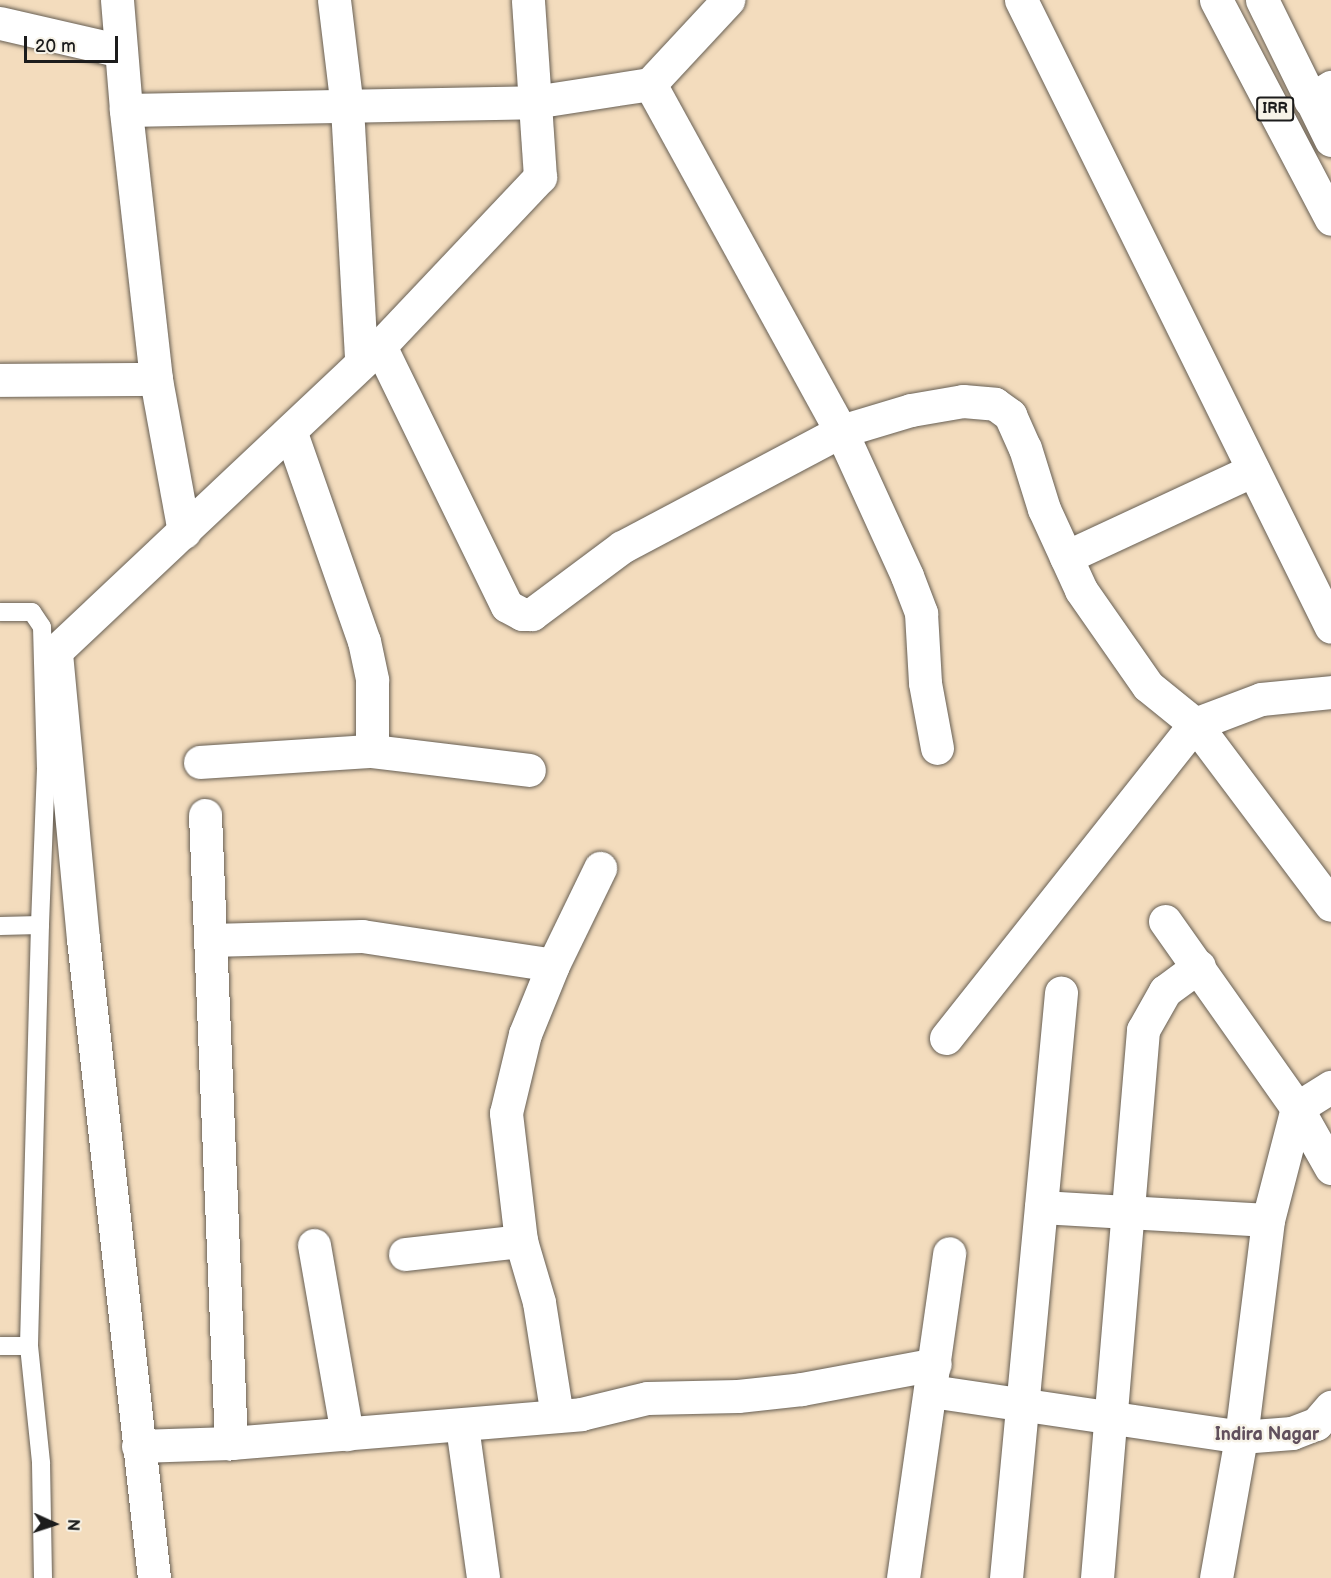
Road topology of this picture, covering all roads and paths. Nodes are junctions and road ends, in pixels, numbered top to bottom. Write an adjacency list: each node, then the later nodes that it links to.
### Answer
1 (117, 0): 9 (main road)
2 (334, 0): 13 (main road)
3 (528, 0): 12 (main road)
4 (728, 0): 10 (main road)
5 (1021, 0): 22 (main road)
6 (1216, 0): 16 (main road, IRR)
7 (1263, 0): 11 (main road, IRR)
8 (0, 23): 9 (main road)
9 (121, 51): 14 (main road)
10 (650, 84): 12 (main road); 20 (main road)
11 (1321, 93): 15 (main road, IRR)
12 (534, 102): 13 (main road); 17 (main road)
13 (347, 107): 14 (main road); 17 (main road)
14 (126, 110): 18 (main road)
15 (1331, 140)
16 (1331, 219)
17 (370, 353): 20 (main road); 21 (main road)
18 (156, 379): 19 (main road); 23 (main road)
19 (0, 380)
20 (841, 431): 24 (main road); 29 (main road)
21 (291, 433): 23 (main road); 30 (main road)
22 (1253, 470): 24 (main road); 26 (main road)
23 (184, 532): 65 (main road)
24 (1066, 557): 28 (main road)
25 (0, 612): 37 (lane)
26 (1331, 627)
27 (1331, 692): 28 (main road)
28 (1195, 724): 35 (main road); 43 (main road)
29 (937, 748)
30 (372, 751): 31 (main road); 32 (main road)
31 (200, 762)
32 (529, 770)
33 (205, 815): 39 (main road)
34 (600, 868): 40 (main road)
35 (1331, 905)
36 (1165, 921): 41 (main road)
37 (40, 925): 38 (lane); 55 (lane)
38 (0, 926)
39 (210, 940): 40 (main road); 64 (main road)
40 (553, 965): 50 (main road)
41 (1199, 966): 45 (main road); 48 (main road)
42 (1061, 993): 47 (main road)
43 (946, 1038)
44 (1331, 1087): 45 (main road)
45 (1297, 1108): 46 (main road); 49 (main road)
46 (1331, 1168)
47 (1041, 1207): 48 (main road); 57 (main road)
48 (1130, 1211): 49 (main road); 60 (main road)
49 (1268, 1220): 63 (main road)
50 (521, 1242): 53 (main road); 59 (main road)
51 (314, 1245): 62 (main road)
52 (949, 1253): 56 (main road)
53 (405, 1254)
54 (0, 1346): 55 (lane)
55 (29, 1346): 66 (lane)
56 (933, 1377): 57 (main road); 59 (main road); 69 (main road)
57 (1022, 1405): 60 (main road); 70 (main road)
58 (1331, 1407): 63 (main road)
59 (557, 1416): 61 (main road)
60 (1108, 1417): 63 (main road); 71 (main road)
61 (462, 1426): 62 (main road); 68 (main road)
62 (347, 1434): 64 (main road)
63 (1241, 1437): 72 (main road)
64 (231, 1443): 65 (main road)
65 (138, 1446): 67 (main road)
66 (43, 1578)
67 (154, 1578)
68 (483, 1578)
69 (903, 1578)
70 (1006, 1578)
71 (1097, 1578)
72 (1216, 1578)

